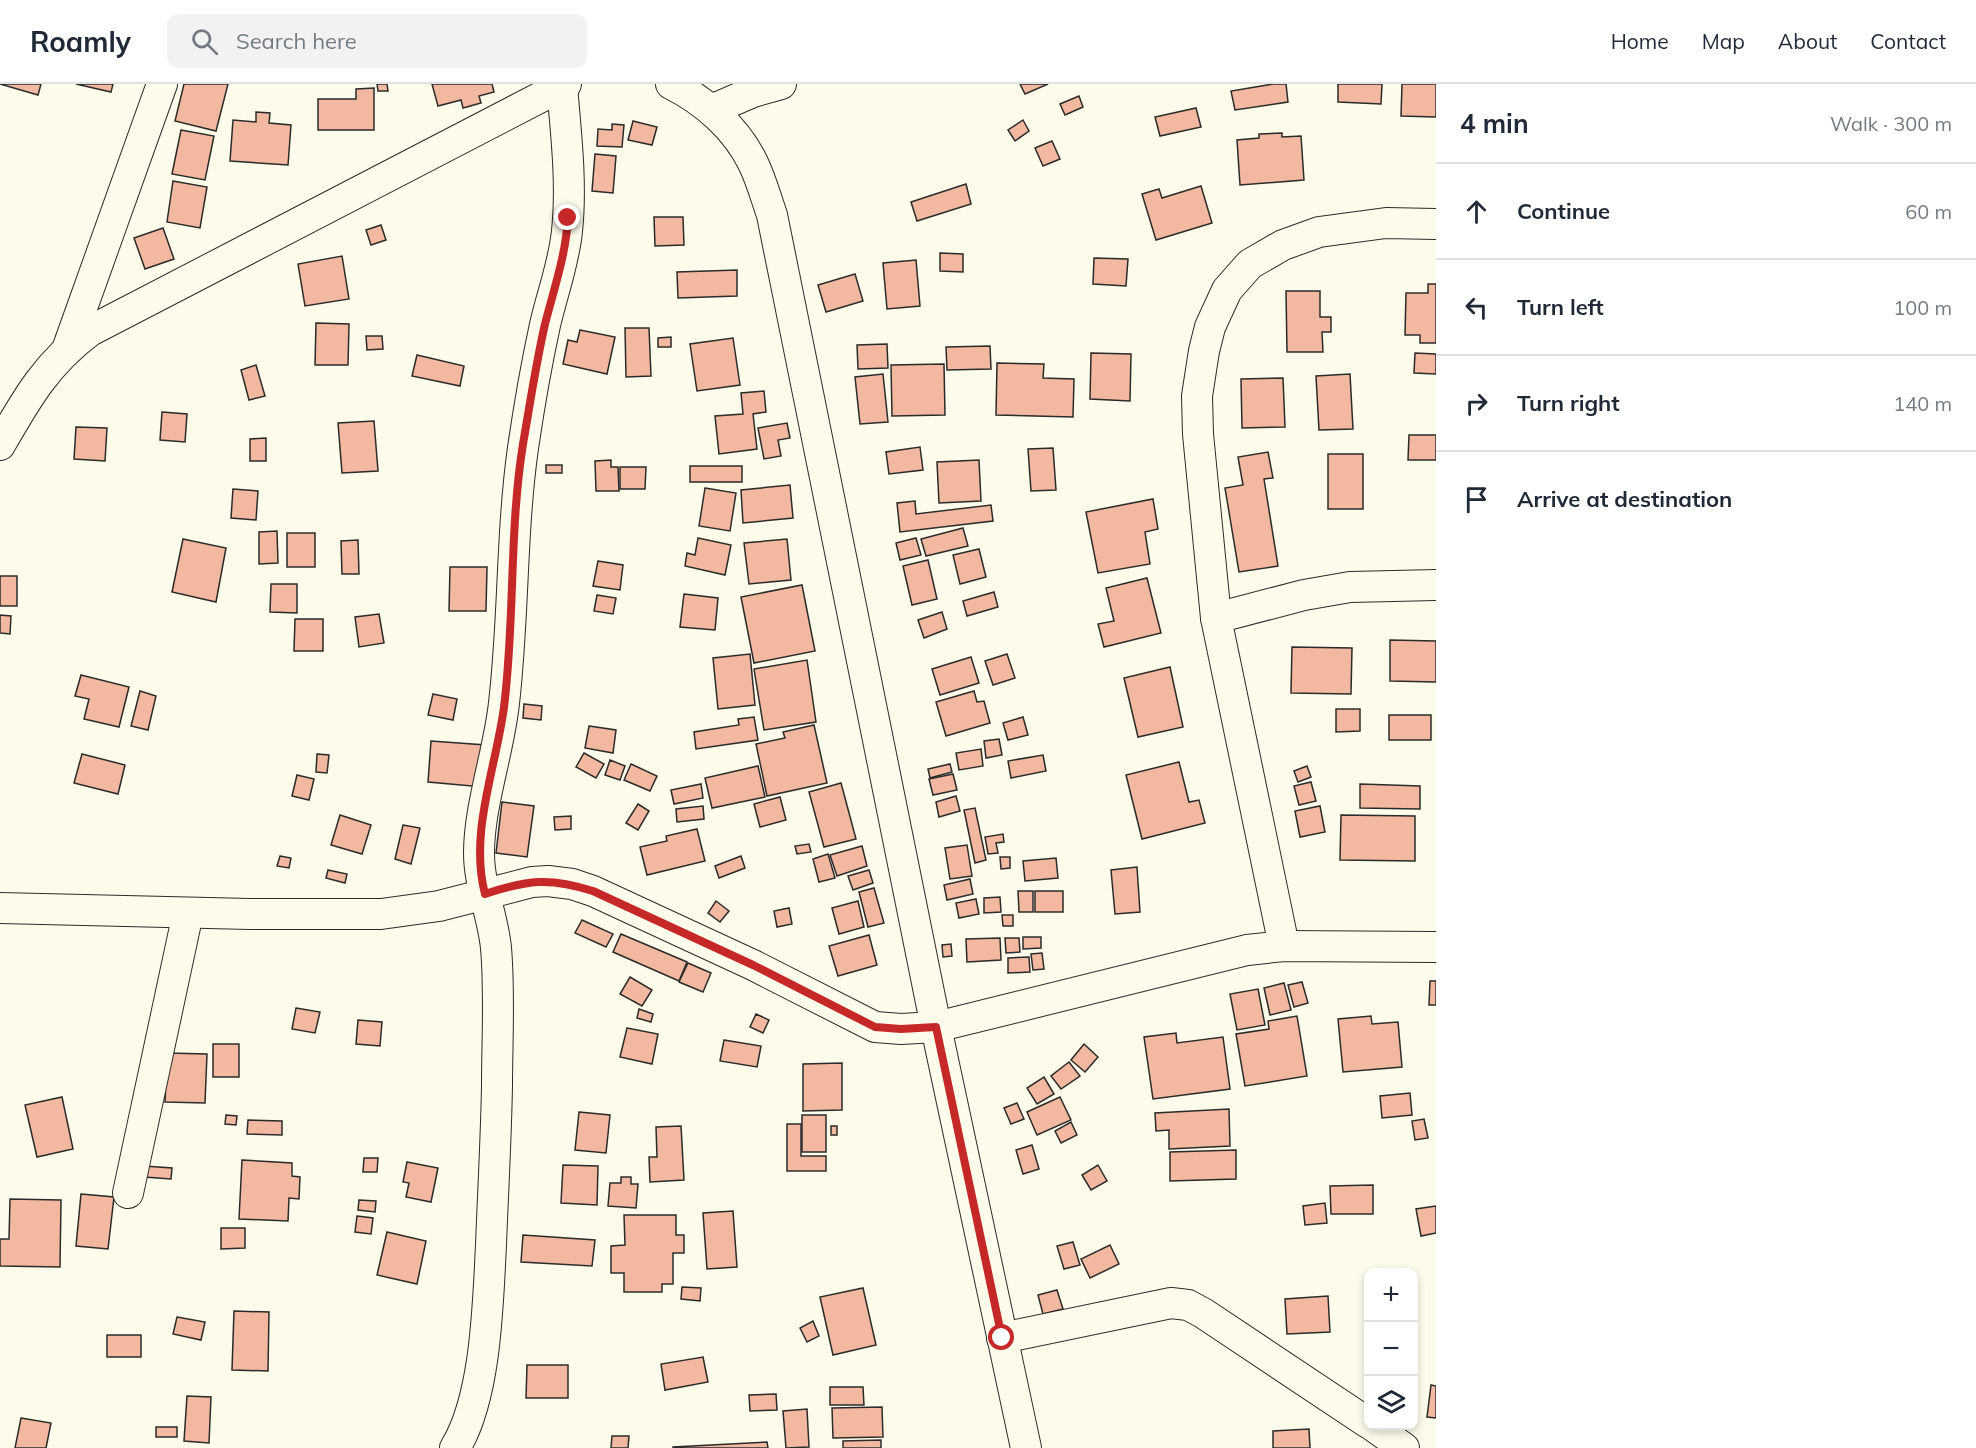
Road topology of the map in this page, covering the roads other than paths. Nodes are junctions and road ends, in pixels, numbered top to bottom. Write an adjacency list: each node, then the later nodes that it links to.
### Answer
1 (162, 84): 7 (street)
2 (671, 84): 5 (street)
3 (781, 84): 5 (street)
4 (564, 85): 7 (street); 11 (street)
5 (711, 110): 16 (street)
6 (1436, 224): 10 (street)
7 (68, 347): 8 (street)
8 (0, 445)
9 (1436, 585): 10 (street)
10 (1216, 618): 14 (street)
11 (485, 894): 13 (street); 16 (street); 21 (street)
12 (0, 908): 13 (street)
13 (188, 913): 17 (street)
14 (1284, 946): 15 (street); 16 (street)
15 (1436, 947)
16 (936, 1027): 18 (street)
17 (128, 1192)
18 (1002, 1338): 19 (street); 22 (street)
19 (1364, 1420)
20 (1379, 1430): 23 (street)
21 (459, 1446)
22 (1026, 1448)
23 (1404, 1448)

